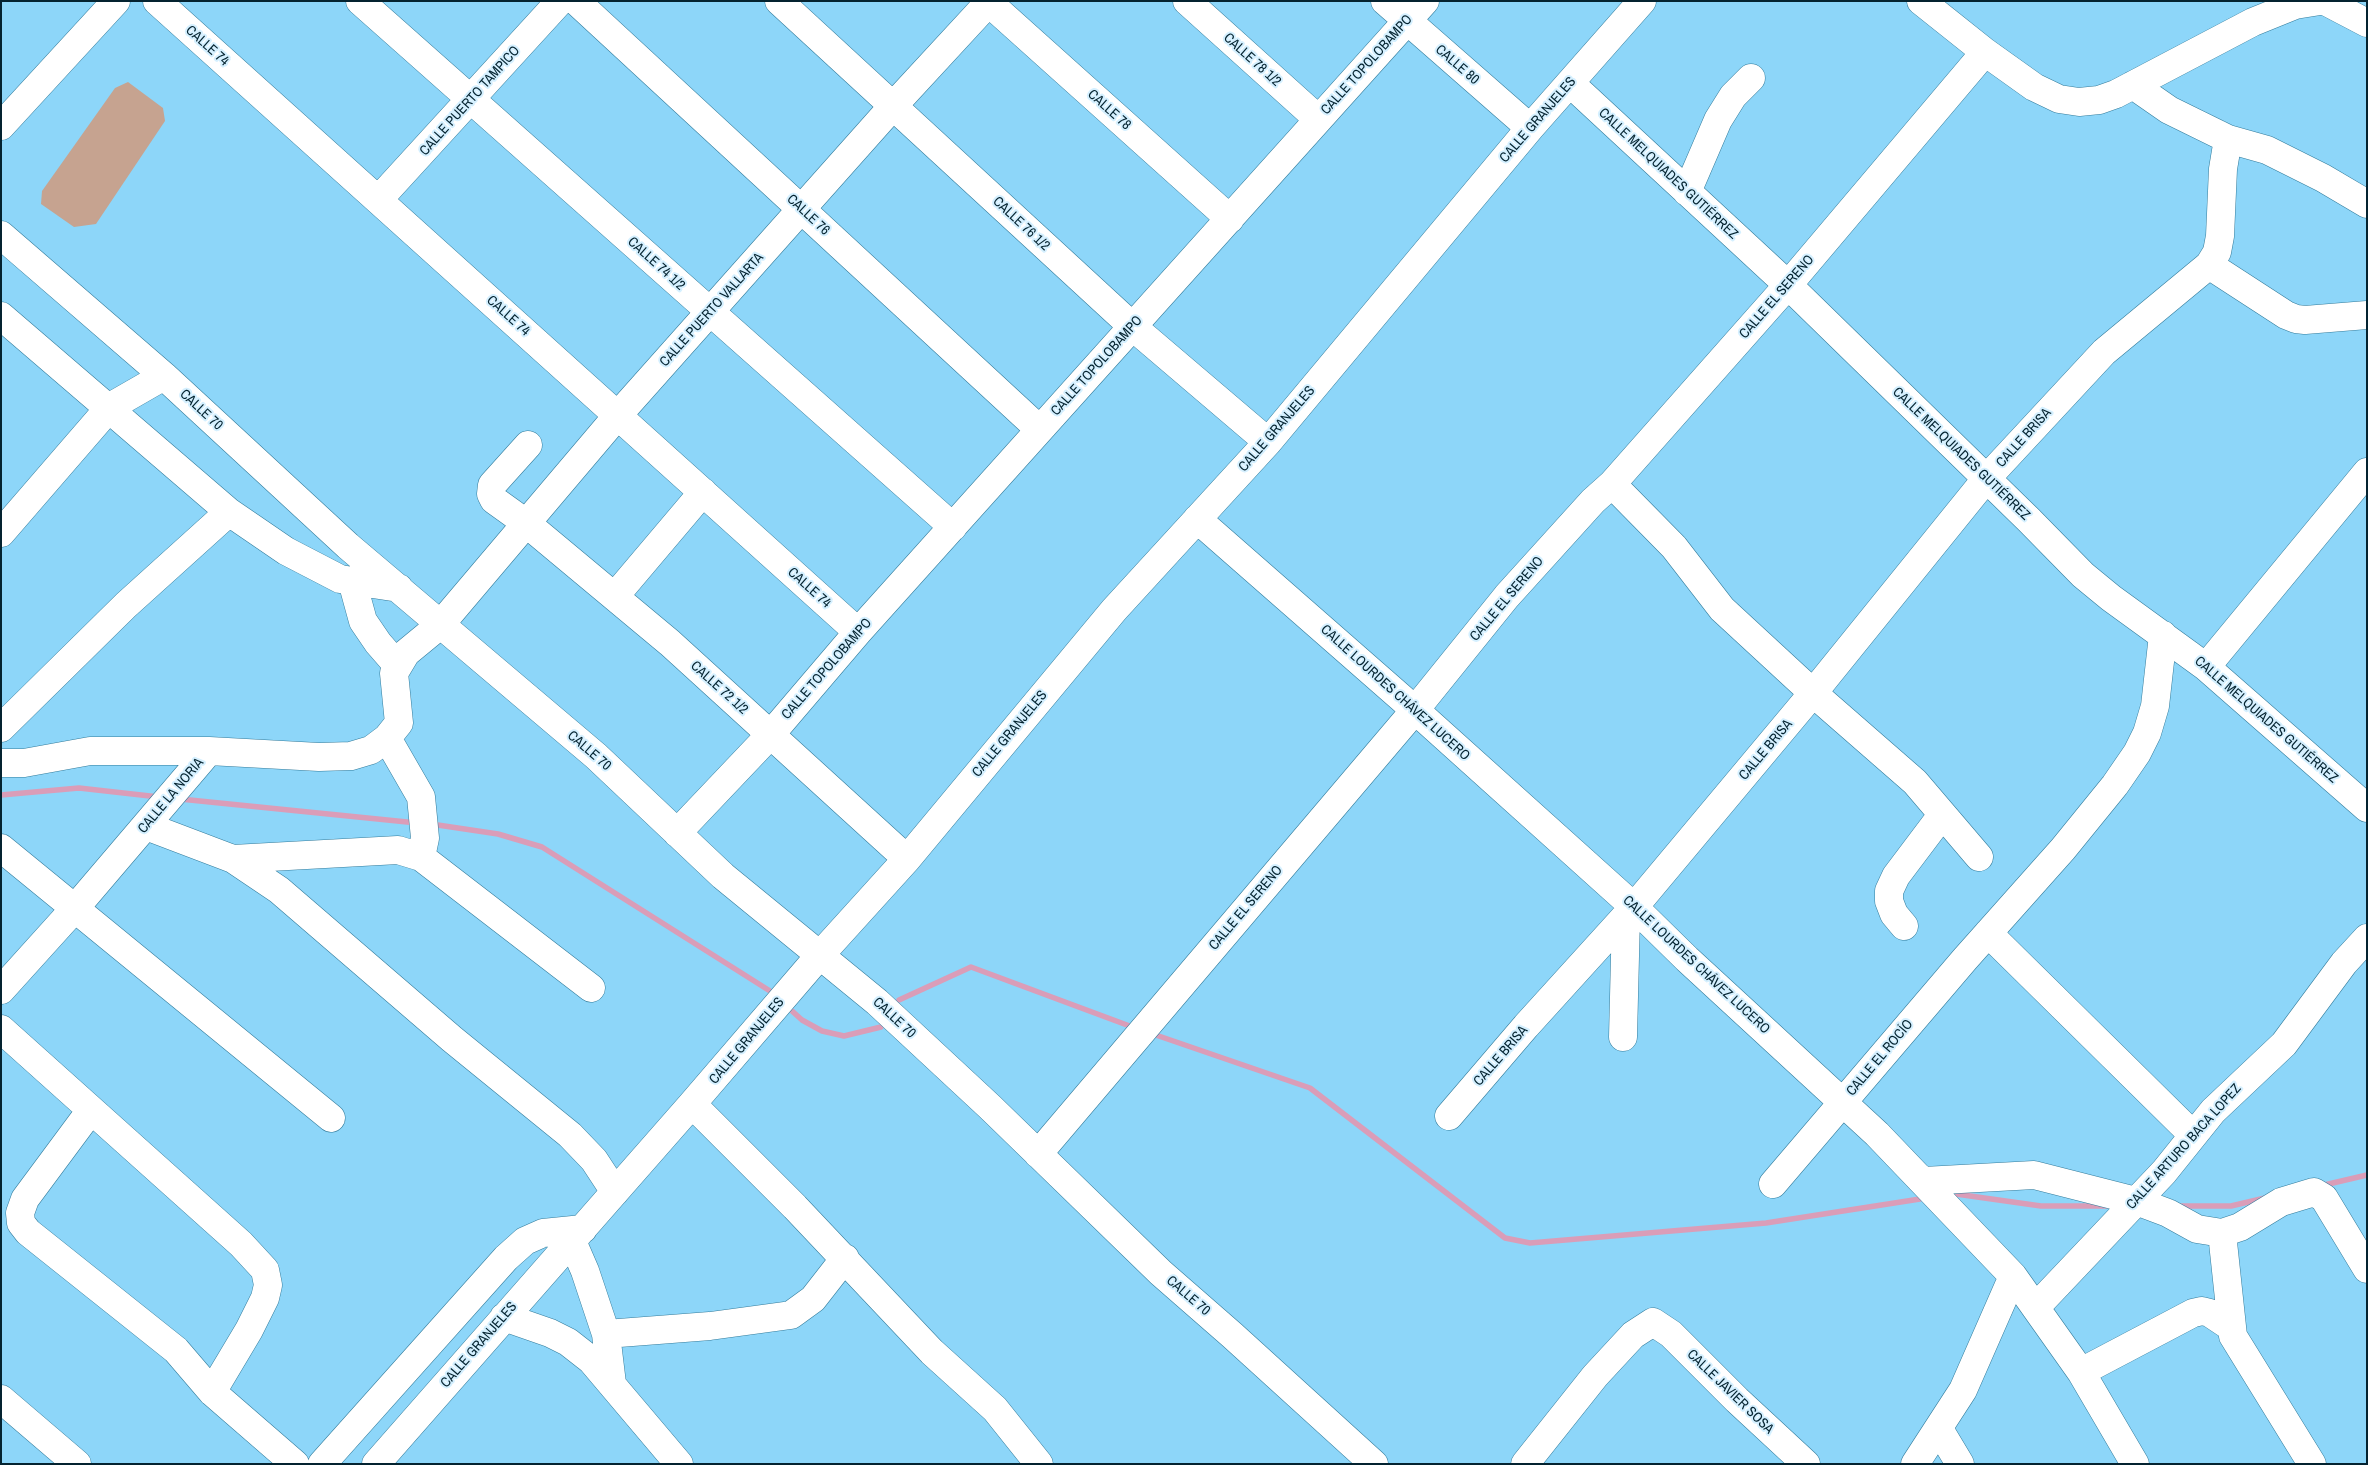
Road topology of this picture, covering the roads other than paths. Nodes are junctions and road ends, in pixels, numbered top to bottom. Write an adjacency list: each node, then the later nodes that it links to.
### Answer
1 (116, 1): 24 (street)
2 (157, 1): 28 (street, CALLE 74)
3 (360, 1): 21 (street, CALLE 74 1/2)
4 (560, 1): 21 (street, CALLE PUERTO TAMPICO)
5 (576, 1): 30 (street, CALLE 76)
6 (779, 1): 22 (street, CALLE 76 1/2)
7 (1187, 1): 23 (street, CALLE 78 1/2)
8 (1385, 1): 15 (street, CALLE 80)
9 (1425, 1): 15 (street, CALLE TOPOLOBAMPO)
10 (1642, 1): 19 (street, CALLE GRANJELES)
11 (1921, 1): 17 (street)
12 (2320, 1): 20 (street)
13 (2325, 1): 16 (street)
14 (989, 2): 22 (street, CALLE PUERTO VALLARTA); 31 (street, CALLE 78)
15 (1407, 21): 23 (street, CALLE TOPOLOBAMPO); 25 (street, CALLE 80)
16 (2367, 23)
17 (1985, 52): 20 (street); 34 (street, CALLE EL SERENO)
18 (1751, 78): 27 (street)
19 (1570, 83): 25 (street, CALLE GRANJELES); 27 (street, CALLE MELQUIADES GUTIÉRREZ)
20 (2133, 84): 26 (street)
21 (472, 99): 28 (street, CALLE PUERTO TAMPICO); 35 (street, CALLE 74 1/2)
22 (893, 106): 30 (street, CALLE PUERTO VALLARTA); 38 (street, CALLE 76 1/2)
23 (1318, 119): 31 (street, CALLE TOPOLOBAMPO)
24 (1, 126)
25 (1530, 128): 43 (street, CALLE GRANJELES)
26 (2228, 139): 29 (street); 33 (street)
27 (1687, 192): 34 (street, CALLE MELQUIADES GUTIÉRREZ)
28 (379, 199): 41 (street, CALLE 74)
29 (2367, 204)
30 (802, 209): 35 (street, CALLE PUERTO VALLARTA); 42 (street, CALLE 76)
31 (1230, 219): 38 (street, CALLE TOPOLOBAMPO)
32 (1, 235): 39 (street, CALLE 70)
33 (2209, 264): 36 (street); 46 (street, CALLE BRISA)
34 (1788, 285): 46 (street, CALLE MELQUIADES GUTIÉRREZ); 47 (street, CALLE EL SERENO)
35 (710, 312): 41 (street, CALLE PUERTO VALLARTA); 52 (street, CALLE 74 1/2)
36 (2367, 315)
37 (5, 325): 40 (street)
38 (1133, 326): 42 (street, CALLE TOPOLOBAMPO); 43 (street, CALLE 76 1/2)
39 (164, 376): 40 (street); 55 (street, CALLE 70)
40 (110, 407): 49 (street); 53 (street)
41 (618, 415): 48 (street, CALLE 74); 51 (street, CALLE PUERTO VALLARTA)
42 (1040, 430): 52 (street, CALLE TOPOLOBAMPO)
43 (1268, 442): 50 (street, CALLE GRANJELES)
44 (528, 445): 51 (street, CALLE 72 1/2)
45 (2367, 472): 61 (street)
46 (1986, 479): 59 (street, CALLE MELQUIADES GUTIÉRREZ); 62 (street, CALLE BRISA)
47 (1612, 484): 62 (street); 63 (street, CALLE EL SERENO)
48 (703, 492): 56 (street); 58 (street, CALLE 74)
49 (229, 512): 54 (street); 64 (street)
50 (1197, 519): 63 (street, CALLE LOURDES CHÁVEZ LUCERO); 76 (street, CALLE GRANJELES)
51 (526, 522): 56 (street, CALLE 72 1/2); 57 (street, CALLE PUERTO VALLARTA)
52 (953, 527): 58 (street, CALLE TOPOLOBAMPO)
53 (1, 533)
54 (352, 581): 55 (street); 60 (street)
55 (399, 588): 57 (street, CALLE 70)
56 (615, 596): 65 (street, CALLE 72 1/2)
57 (440, 625): 60 (street); 72 (street, CALLE 70)
58 (858, 632): 65 (street, CALLE TOPOLOBAMPO)
59 (2163, 635): 61 (street, CALLE MELQUIADES GUTIÉRREZ); 81 (street, CALLE EL ROCÍO)
60 (398, 666): 66 (street, CALLE LA NORIA)
61 (2206, 667): 69 (street, CALLE MELQUIADES GUTIÉRREZ)
62 (1813, 693): 70 (street); 79 (street, CALLE BRISA)
63 (1415, 710): 79 (street, CALLE LOURDES CHÁVEZ LUCERO); 94 (street, CALLE EL SERENO)
64 (1, 728)
65 (771, 734): 72 (street, CALLE TOPOLOBAMPO); 76 (street, CALLE 72 1/2)
66 (387, 738): 67 (street, CALLE LA NORIA); 73 (street)
67 (209, 751): 68 (street); 71 (street, CALLE LA NORIA)
68 (1, 763)
69 (2367, 808)
70 (1942, 815): 75 (street); 80 (street)
71 (151, 819): 77 (street); 78 (street, CALLE LA NORIA)
72 (677, 833): 83 (street, CALLE 70)
73 (423, 847): 77 (street); 84 (street)
74 (1, 848): 78 (street)
75 (1979, 857)
76 (907, 859): 83 (street, CALLE GRANJELES)
77 (233, 860): 97 (street)
78 (76, 907): 85 (street, CALLE LA NORIA); 92 (street)
79 (1630, 912): 87 (street); 88 (street, CALLE LOURDES CHÁVEZ LUCERO); 91 (street, CALLE BRISA)
80 (1904, 926)
81 (1988, 933): 88 (street, CALLE EL ROCÍO); 93 (street)
82 (2367, 938): 93 (street, CALLE ARTURO BACA LOPEZ)
83 (820, 955): 89 (street, CALLE GRANJELES); 94 (street, CALLE 70)
84 (591, 988)
85 (1, 990)
86 (1, 1029): 90 (street)
87 (1623, 1037)
88 (1844, 1101): 95 (street, CALLE LOURDES CHÁVEZ LUCERO); 96 (street, CALLE EL ROCÍO)
89 (692, 1104): 97 (street, CALLE GRANJELES); 101 (street)
90 (91, 1110): 110 (street); 110 (street)
91 (1449, 1116)
92 (331, 1118)
93 (2192, 1135): 98 (street, CALLE ARTURO BACA LOPEZ)
94 (1038, 1154): 119 (street, CALLE 70)
95 (1924, 1182): 98 (street); 103 (street, CALLE LOURDES CHÁVEZ LUCERO)
96 (1773, 1184)
97 (615, 1192): 100 (street, CALLE GRANJELES)
98 (2136, 1201): 99 (street); 104 (street, CALLE ARTURO BACA LOPEZ)
99 (2222, 1233): 102 (street); 106 (street)
100 (577, 1235): 105 (street, CALLE GRANJELES); 107 (street); 115 (street)
101 (845, 1258): 107 (street); 118 (street)
102 (2367, 1269)
103 (2013, 1276): 104 (street, CALLE LOURDES CHÁVEZ LUCERO); 112 (street)
104 (2036, 1307): 108 (street, CALLE LOURDES CHÁVEZ LUCERO)
105 (504, 1316): 109 (street); 116 (street, CALLE GRANJELES)
106 (2231, 1327): 108 (street); 125 (street)
107 (606, 1334): 109 (street)
108 (2082, 1372): 124 (street, CALLE LOURDES CHÁVEZ LUCERO)
109 (612, 1384): 117 (street)
110 (212, 1392): 114 (street)
111 (1, 1399): 113 (street)
112 (1939, 1429): 122 (street); 123 (street)
113 (77, 1464)
114 (295, 1464)
115 (322, 1464)
116 (376, 1464)
117 (679, 1464)
118 (1040, 1464)
119 (1374, 1464)
120 (1525, 1464): 121 (street, CALLE JAVIER SOSA)
121 (1806, 1464)
122 (1915, 1464)
123 (1960, 1464)
124 (2135, 1464)
125 (2312, 1464)

